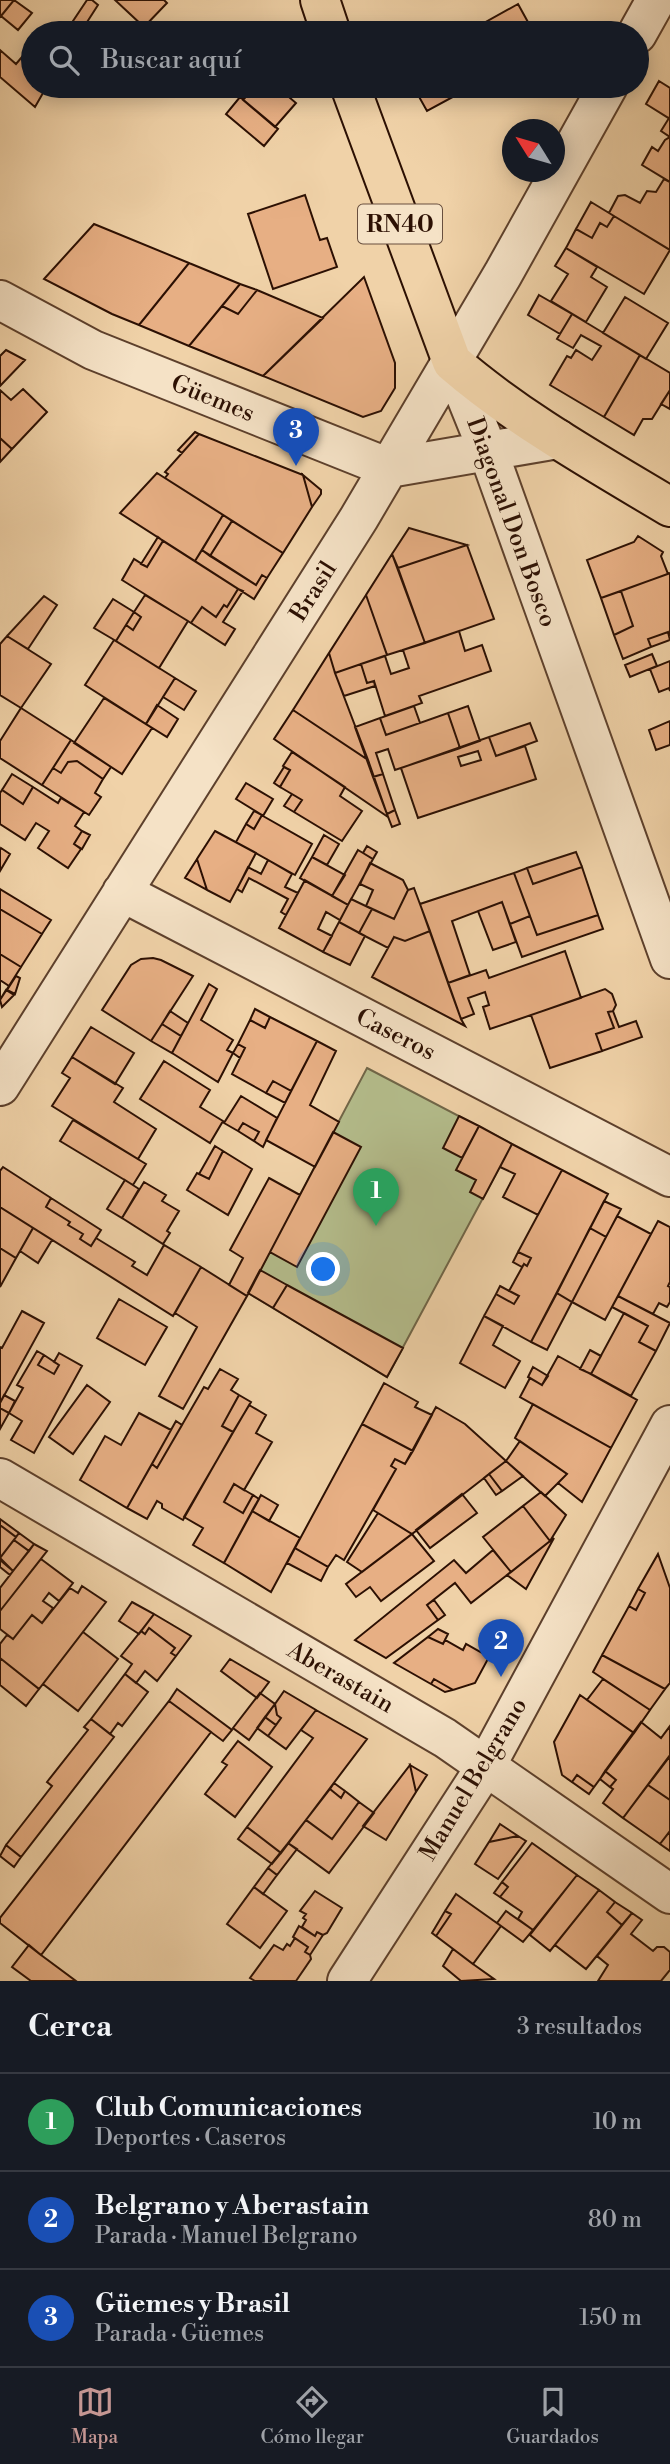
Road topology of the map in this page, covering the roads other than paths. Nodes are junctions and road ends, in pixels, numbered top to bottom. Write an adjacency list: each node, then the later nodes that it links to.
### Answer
1 (320, 0): 3 (main road)
2 (656, 0): 4 (street)
3 (327, 21)
4 (644, 21)
5 (354, 98): 8 (main road, Diagonal Don Bosco / RN40)
6 (601, 98): 8 (street, Brasil)
7 (0, 300): 11 (street, Güemes)
8 (452, 362): 9 (main road, RN40); 10 (street, Diagonal Don Bosco); 11 (street, Brasil)
9 (558, 439): 10 (street); 12 (main road, RN40)
10 (488, 451): 11 (street); 14 (street, Diagonal Don Bosco)
11 (389, 468): 13 (street, Brasil)
12 (670, 507)
13 (122, 892): 15 (street, Brasil); 16 (street, Caseros)
14 (670, 960)
15 (0, 1086)
16 (661, 1163)
17 (670, 1425): 19 (street, Manuel Belgrano)
18 (0, 1478): 19 (street, Aberastain)
19 (485, 1766): 20 (street, Aberastain); 21 (street, Manuel Belgrano)
20 (670, 1894)
21 (348, 1981)

